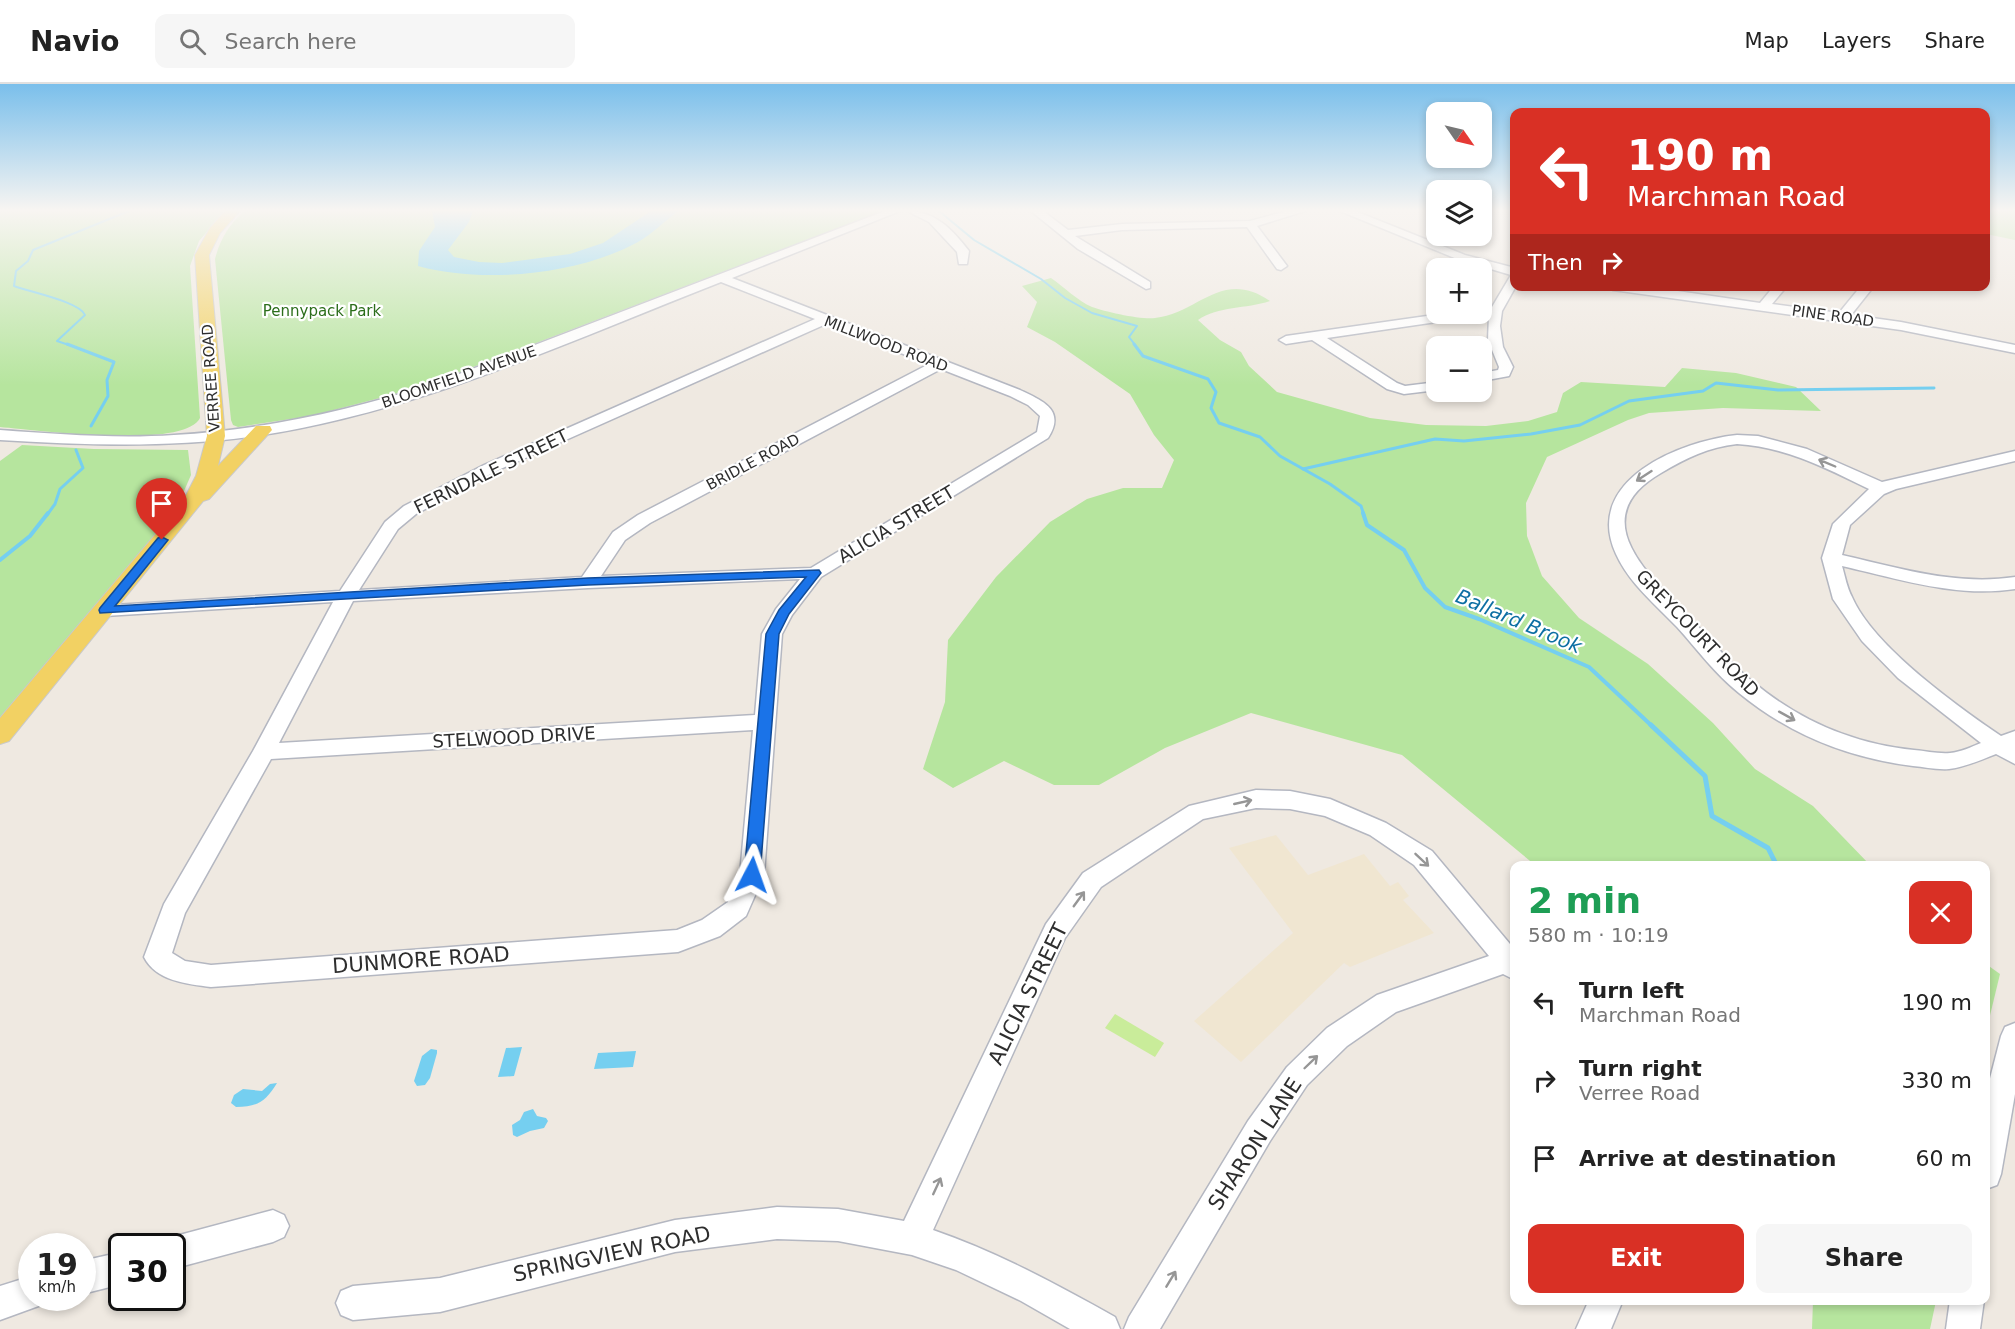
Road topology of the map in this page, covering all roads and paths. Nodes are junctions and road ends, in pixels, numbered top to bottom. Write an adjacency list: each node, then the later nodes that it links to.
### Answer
1 (203, 269): 25 (main road, VERREE ROAD)
2 (744, 269): 4 (street, BLOOMFIELD AVENUE)
3 (1119, 269): 6 (street)
4 (721, 278): 13 (street, MILLWOOD ROAD); 23 (street, BLOOMFIELD AVENUE)
5 (1510, 281): 11 (street)
6 (1146, 285)
7 (1651, 291): 10 (street, PINE ROAD)
8 (1776, 291): 10 (street)
9 (1864, 291): 12 (street)
10 (1764, 306): 12 (street, PINE ROAD)
11 (1492, 307)
12 (1842, 318): 18 (street, PINE ROAD)
13 (824, 320): 19 (street, MILLWOOD ROAD); 33 (street, FERNDALE STREET)
14 (1426, 320): 16 (street)
15 (1491, 324): 20 (street)
16 (1314, 336): 17 (street); 21 (street)
17 (1286, 340)
18 (2015, 349)
19 (938, 365): 22 (street, MILLWOOD ROAD); 31 (street, BRIDLE ROAD)
20 (1492, 375)
21 (1426, 387)
22 (1048, 415): 30 (street, ALICIA STREET)
23 (263, 430): 25 (street, BLOOMFIELD AVENUE); 28 (main road)
24 (0, 435): 25 (street, BLOOMFIELD AVENUE)
25 (216, 436): 28 (main road, VERREE ROAD)
26 (2015, 456): 27 (street)
27 (1880, 488): 29 (street); 37 (street, GREYCOURT ROAD, one-way to 37)
28 (191, 505): 34 (main road, VERREE ROAD)
29 (1831, 558): 32 (street); 37 (street)
30 (815, 573): 31 (street); 35 (street, ALICIA STREET)
31 (588, 582): 33 (street)
32 (2015, 583)
33 (346, 596): 34 (street); 38 (street, FERNDALE STREET)
34 (105, 610): 36 (main road, VERREE ROAD)
35 (763, 722): 38 (street, STELWOOD DRIVE); 39 (street, ALICIA STREET)
36 (0, 735)
37 (2009, 747)
38 (264, 752): 40 (street, FERNDALE STREET)
39 (711, 928): 40 (street, DUNMORE ROAD)
40 (165, 934)
41 (1510, 963): 46 (street, ALICIA STREET, one-way to 41)
42 (1510, 966): 54 (street, SHARON LANE, one-way to 42)
43 (2015, 1036): 44 (street)
44 (1990, 1149)
45 (273, 1226): 47 (street)
46 (912, 1239): 50 (street, SPRINGVIEW ROAD); 53 (street, SPRINGVIEW ROAD)
47 (186, 1249)
48 (18, 1297): 49 (street)
49 (0, 1303)
50 (353, 1303)
51 (1605, 1305): 55 (street)
52 (1966, 1305): 56 (street)
53 (1103, 1329)
54 (1141, 1329)
55 (1593, 1329)
56 (1963, 1329)

